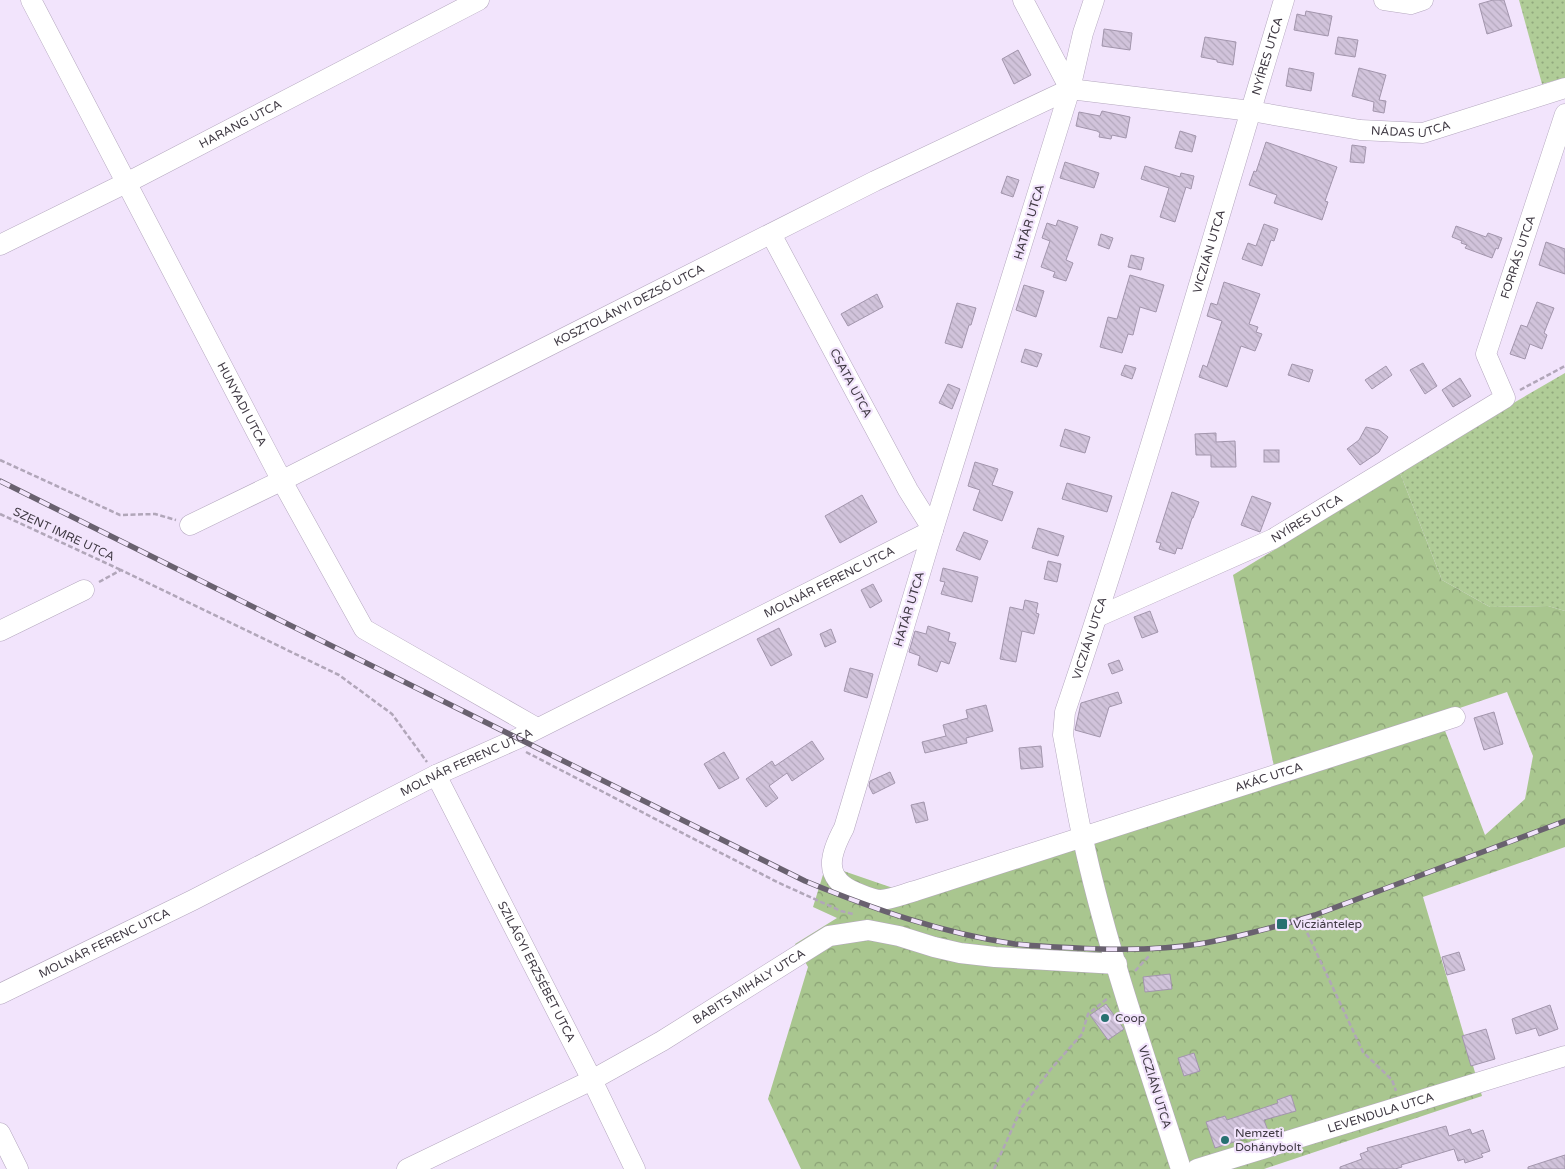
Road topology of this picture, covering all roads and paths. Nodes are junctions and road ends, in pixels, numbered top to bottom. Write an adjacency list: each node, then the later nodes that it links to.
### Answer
1 (31, 0): 12 (street, HUNYADI UTCA)
2 (479, 0): 12 (street, HARANG UTCA)
3 (1024, 0): 9 (street)
4 (1094, 0): 9 (street, HATÁR UTCA)
5 (1284, 0): 10 (street, NYÍRES UTCA)
6 (1384, 0): 7 (street)
7 (1423, 0)
8 (1565, 88): 10 (street, NÁDAS UTCA)
9 (1070, 89): 10 (street); 13 (street, KOSZTOLÁNYI DEZSŐ UTCA); 21 (street, HATÁR UTCA)
10 (1251, 111): 24 (street, VICZIÁN UTCA)
11 (1565, 114): 16 (street, FORRÁS UTCA)
12 (126, 182): 14 (street, HARANG UTCA); 18 (street, HUNYADI UTCA)
13 (771, 234): 18 (street, KOSZTOLÁNYI DEZSŐ UTCA); 21 (street, CSATA UTCA)
14 (0, 245)
15 (1565, 366): 16 (path)
16 (1505, 398): 24 (street, NYÍRES UTCA)
17 (0, 460): 20 (path)
18 (282, 481): 20 (street, KOSZTOLÁNYI DEZSŐ UTCA); 27 (street, HUNYADI UTCA)
19 (0, 514): 22 (path, SZENT IMRE UTCA)
20 (190, 525)
21 (934, 530): 27 (street, MOLNÁR FERENC UTCA); 30 (street, HATÁR UTCA)
22 (121, 570): 23 (path); 29 (path, SZENT IMRE UTCA)
23 (84, 590): 25 (street)
24 (1097, 617): 30 (street, VICZIÁN UTCA)
25 (0, 631)
26 (1455, 717): 30 (street, AKÁC UTCA)
27 (537, 728): 28 (street, MOLNÁR FERENC UTCA)
28 (508, 743): 29 (street, MOLNÁR FERENC UTCA); 31 (path)
29 (436, 775): 35 (street, MOLNÁR FERENC UTCA); 37 (street, SZILÁGYI ERZSÉBET UTCA)
30 (1082, 838): 34 (street, VICZIÁN UTCA)
31 (860, 916)
32 (1304, 926): 38 (path)
33 (1149, 956): 34 (path)
34 (1120, 974): 37 (street, BABITS MIHÁLY UTCA); 43 (path); 44 (street, VICZIÁN UTCA)
35 (0, 994)
36 (1565, 1056): 38 (street, LEVENDULA UTCA)
37 (592, 1080): 41 (street, BABITS MIHÁLY UTCA); 42 (street, SZILÁGYI ERZSÉBET UTCA)
38 (1401, 1107): 45 (street, LEVENDULA UTCA)
39 (0, 1133): 40 (street)
40 (18, 1169)
41 (406, 1169)
42 (635, 1169)
43 (994, 1169)
44 (1181, 1169)
45 (1197, 1169)

